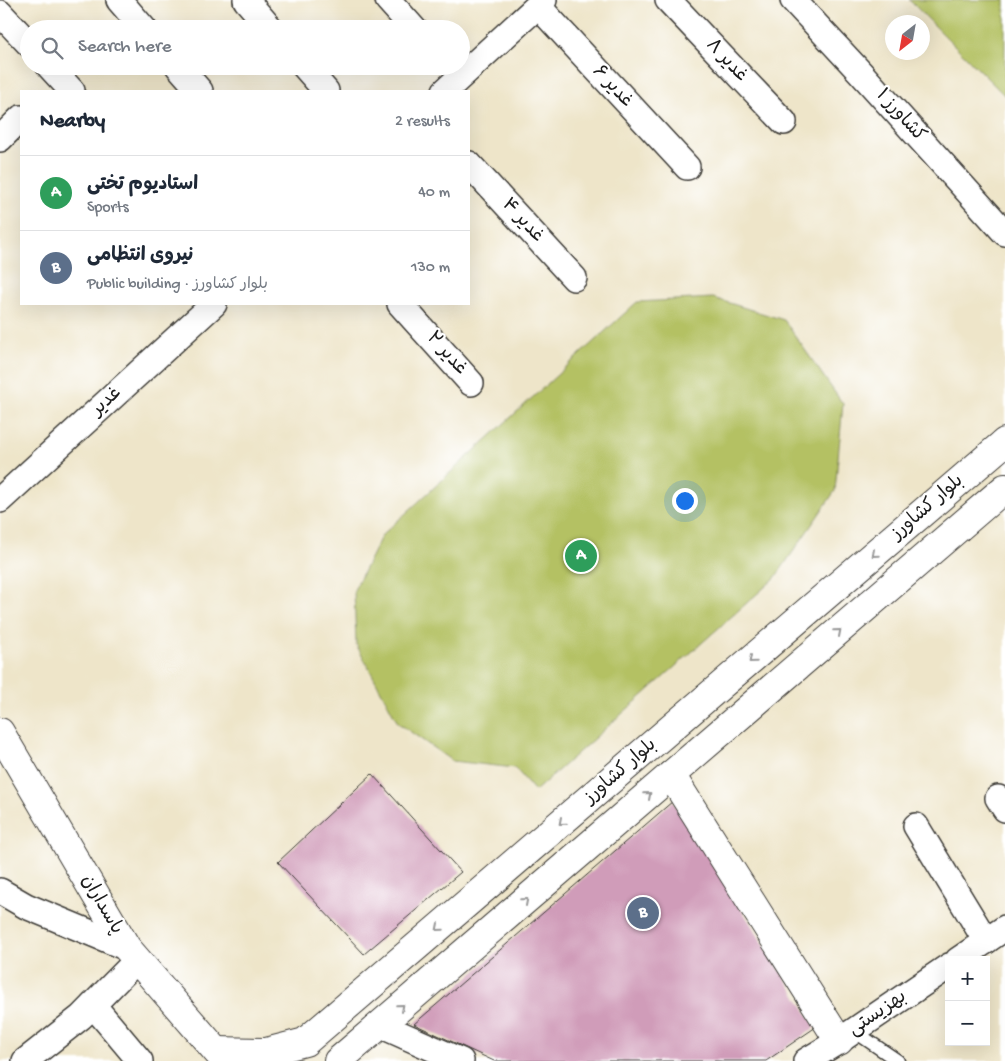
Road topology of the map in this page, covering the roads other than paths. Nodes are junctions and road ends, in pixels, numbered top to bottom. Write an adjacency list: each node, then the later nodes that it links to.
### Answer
1 (119, 0): 8 (street)
2 (246, 0): 9 (street)
3 (388, 0): 10 (street)
4 (668, 0): 18 (street, غدیر ۸)
5 (793, 0): 22 (street, کشاورز ۱)
6 (534, 4): 12 (street); 21 (street, غدیر ۶)
7 (0, 13): 11 (street)
8 (136, 20)
9 (263, 20)
10 (406, 20)
11 (20, 34)
12 (470, 61)
13 (186, 75): 15 (street)
14 (312, 75): 16 (street)
15 (199, 90)
16 (325, 90)
17 (20, 119): 19 (street)
18 (784, 122)
19 (0, 139)
20 (470, 165): 23 (street, غدیر ۴)
21 (687, 167)
22 (1005, 233)
23 (574, 278)
24 (213, 305): 30 (street, غدیر)
25 (401, 305): 26 (street, غدیر ۲)
26 (472, 383)
27 (1005, 442): 28 (street, بلوار کشاورز)
28 (976, 467): 29 (street); 31 (street, بلوار کشاورز, one-way to 31)
29 (1003, 494): 32 (street, بلوار کشاورز, one-way to 29)
30 (0, 500)
31 (787, 629): 32 (street); 37 (street, بلوار کشاورز, one-way to 37)
32 (809, 657): 34 (street, بلوار کشاورز)
33 (0, 732): 40 (street, پاسداران)
34 (671, 775): 39 (street, بلوار کشاورز, one-way to 34); 45 (street)
35 (916, 826): 38 (street)
36 (0, 891): 40 (street)
37 (459, 911): 39 (street); 46 (street, بلوار کشاورز, one-way to 46)
38 (995, 934): 41 (street)
39 (480, 939): 44 (street, بلوار کشاورز, one-way to 39)
40 (132, 954): 43 (street); 46 (street, پاسداران)
41 (964, 956)
42 (945, 969): 45 (street, بهزیستی)
43 (93, 1005): 47 (street); 48 (street)
44 (380, 1025): 49 (street, بلوار کشاورز); 50 (street)
45 (846, 1036): 51 (street, بهزیستی); 52 (lane)
46 (221, 1056)
47 (25, 1061)
48 (140, 1061)
49 (338, 1061)
50 (461, 1061)
51 (806, 1061)
52 (898, 1061)

